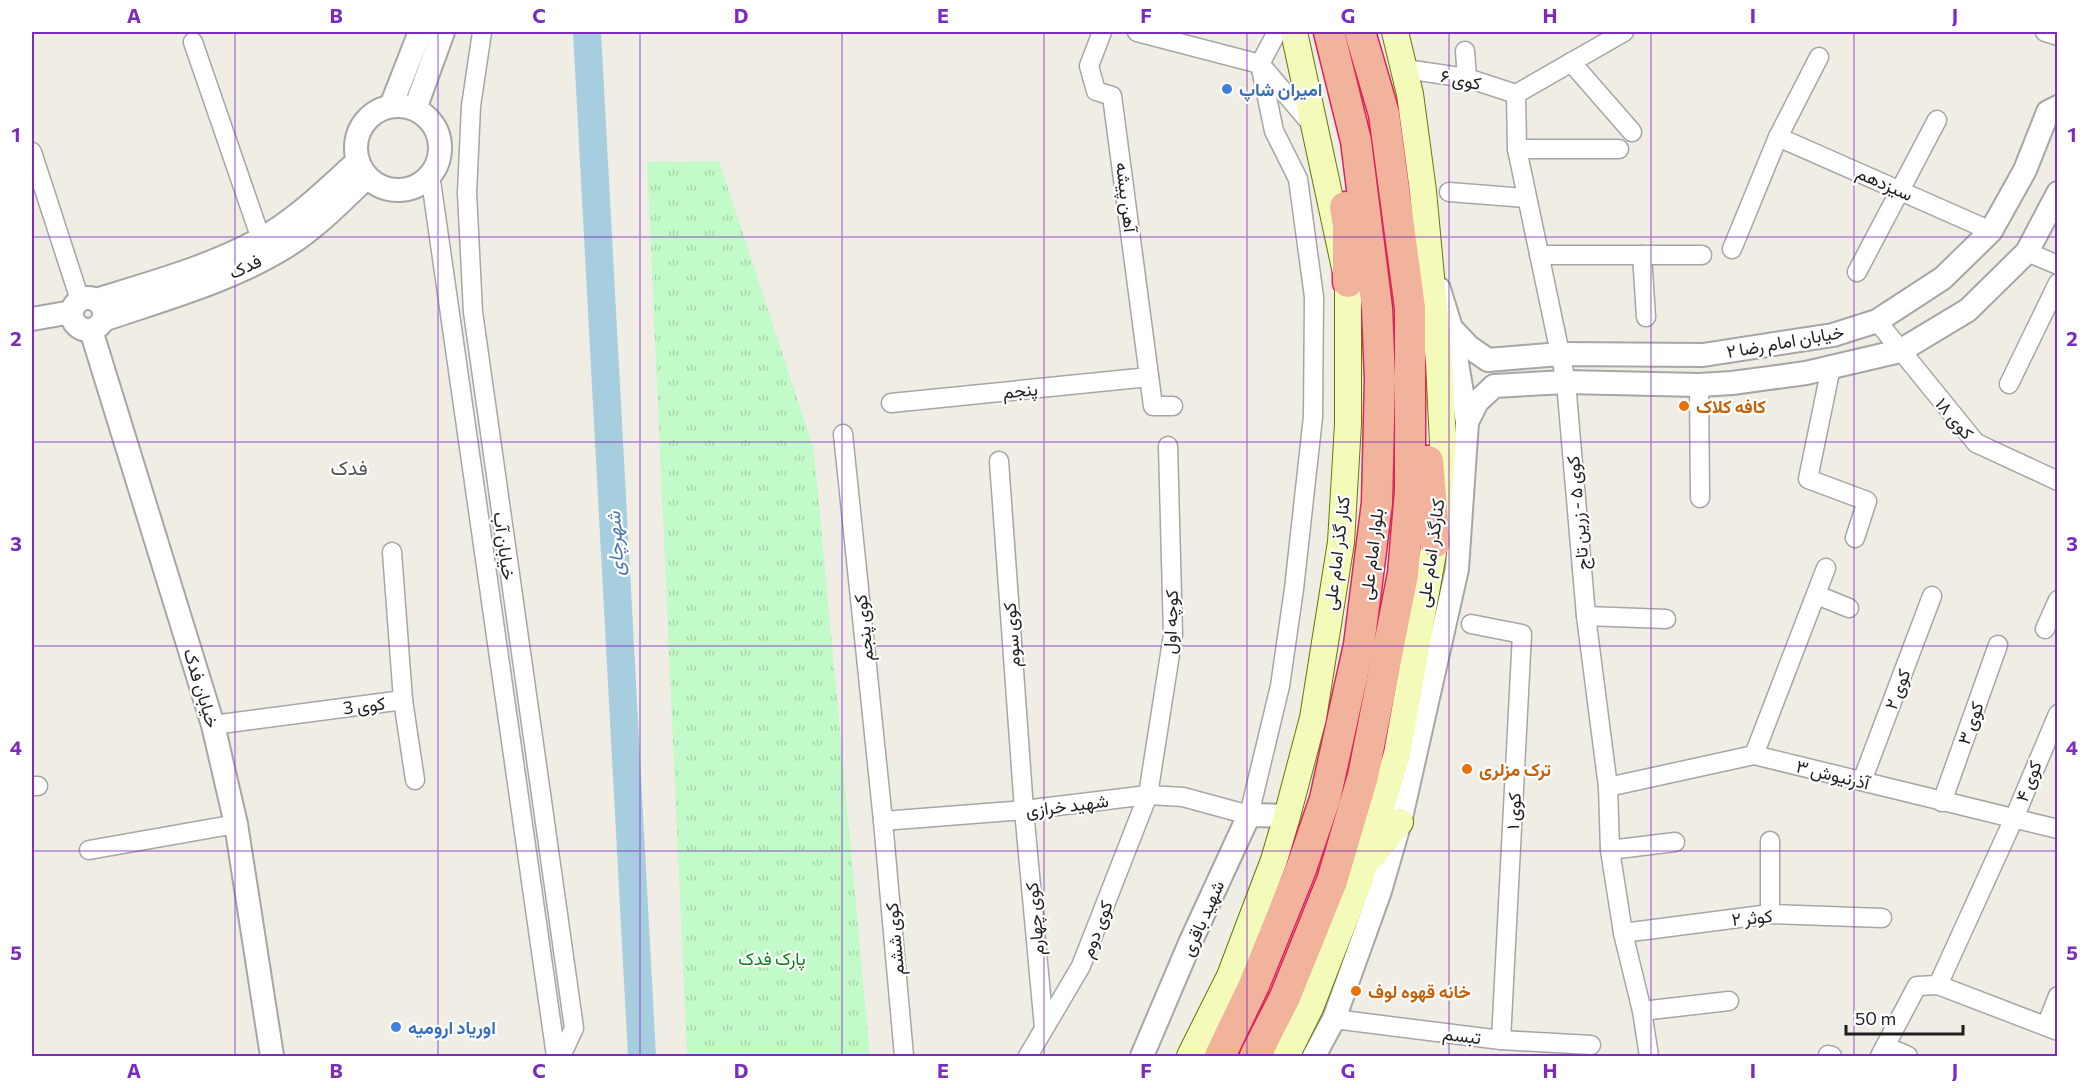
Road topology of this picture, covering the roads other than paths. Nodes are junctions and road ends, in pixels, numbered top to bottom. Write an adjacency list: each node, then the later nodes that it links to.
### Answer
1 (420, 32): 24 (street)
2 (443, 32): 26 (street)
3 (482, 32): 125 (street, خیابان آب)
4 (1102, 32): 62 (street, آهن پیشه)
5 (1137, 32): 20 (street)
6 (1277, 32): 20 (street)
7 (1294, 32): 29 (main road, کنار گذر امام علی)
8 (1323, 32): 51 (highway)
9 (1329, 32): 130 (highway, بلوار امام علی)
10 (1360, 32): 27 (highway, بلوار امام علی)
11 (1377, 32): 27 (highway)
12 (1395, 32): 21 (main road, کنارگذر امام علی)
13 (1624, 32): 19 (street)
14 (2045, 32): 15 (street)
15 (2058, 36)
16 (193, 42): 42 (street)
17 (1465, 51): 22 (street)
18 (1819, 57): 31 (street)
19 (1571, 62): 23 (street); 30 (street)
20 (1260, 64): 29 (street); 98 (street)
21 (1405, 69): 22 (street, کوی ۶); 48 (main road, کنارگذر امام علی)
22 (1467, 78): 23 (street, کوی ۶)
23 (1516, 94): 32 (street, کوی ۵ - زرین تاج)
24 (391, 106): 26 (street); 35 (street)
25 (2058, 107): 41 (street, خیابان امام رضا ۲)
26 (415, 109): 36 (street)
27 (1384, 114): 53 (highway, بلوار امام علی)
28 (1937, 120): 37 (street)
29 (1315, 128): 51 (main road, کنار گذر امام علی)
30 (1632, 132)
31 (1778, 136): 37 (street, سیزدهم); 43 (street)
32 (1517, 149): 33 (street); 40 (street, کوی ۵ - زرین تاج)
33 (1619, 149)
34 (32, 152): 54 (street)
35 (362, 169): 36 (street); 42 (street, فدک); 54 (street, فدک)
36 (430, 174): 125 (street, خیابان آب)
37 (1902, 190): 41 (street, سیزدهم); 50 (street)
38 (1449, 192): 40 (street)
39 (2058, 193): 44 (street, خیابان امام رضا ۲)
40 (1526, 198): 45 (street, کوی ۵ - زرین تاج)
41 (1991, 231): 57 (street, خیابان امام رضا ۲)
42 (261, 239): 54 (street, فدک)
43 (1732, 249)
44 (2027, 252): 49 (street); 59 (street, خیابان امام رضا ۲)
45 (1539, 255): 46 (street); 60 (street, کوی ۵ - زرین تاج)
46 (1642, 255): 47 (street); 55 (street)
47 (1702, 255)
48 (1430, 257): 58 (street); 75 (main road, کنارگذر امام علی)
49 (2058, 265)
50 (1857, 272)
51 (1348, 282): 99 (main road, کنار گذر امام علی)
52 (2058, 283): 64 (street)
53 (1410, 308): 75 (highway); 131 (highway, بلوار امام علی)
54 (88, 312): 56 (street, فدک); 89 (street, خیابان فدک)
55 (1646, 317)
56 (32, 319)
57 (1877, 321): 59 (street, کوی ۱۸); 60 (street, خیابان امام رضا ۲)
58 (1451, 328): 60 (street, خیابان امام رضا ۲); 68 (street)
59 (1899, 351): 61 (street, خیابان امام رضا ۲); 72 (street, کوی ۱۸)
60 (1560, 354): 63 (street, کوی ۵ - زرین تاج)
61 (1831, 367): 65 (street, خیابان امام رضا ۲); 74 (street)
62 (1149, 377): 66 (street, پنجم); 67 (street)
63 (1566, 382): 65 (street, خیابان امام رضا ۲); 68 (street, خیابان امام رضا ۲); 82 (street, کوی ۵ - زرین تاج)
64 (2009, 384)
65 (1699, 385): 73 (street)
66 (891, 403)
67 (1173, 406)
68 (1467, 422): 102 (street)
69 (843, 434): 101 (street, کوی پنجم)
70 (1168, 446): 95 (street, کوچه اول)
71 (999, 460): 97 (street, کوی سوم)
72 (2058, 481)
73 (1701, 498)
74 (1855, 538)
75 (1435, 542): 109 (main road, کنارگذر امام علی)
76 (392, 552): 87 (street, کوی 3)
77 (1826, 568): 78 (street)
78 (1817, 595): 81 (street); 91 (street)
79 (1932, 596): 93 (street, کوی ۲)
80 (2058, 600): 85 (street)
81 (1849, 608)
82 (1586, 616): 83 (street); 94 (street, کوی ۵ - زرین تاج)
83 (1666, 619)
84 (1471, 624): 121 (street, کوی ۱)
85 (2045, 629)
86 (1998, 645): 96 (street, کوی ۳)
87 (403, 700): 89 (street, کوی 3); 92 (street)
88 (2058, 714): 90 (street, کوی ۴)
89 (213, 725): 103 (street, خیابان فدک)
90 (2050, 748): 100 (street, کوی ۴)
91 (1754, 755): 93 (street, آذرنیوش ۳); 94 (street, آذرنیوش ۳)
92 (415, 780)
93 (1862, 782): 96 (street, آذرنیوش ۳)
94 (1608, 787): 108 (street, کوی ۵ - زرین تاج)
95 (1148, 795): 97 (street, شهید خرازی); 98 (street, شهید خرازی); 119 (street, کوی دوم)
96 (1942, 802): 100 (street, آذرنیوش ۳)
97 (1024, 810): 101 (street, شهید خرازی); 119 (street, کوی چهارم)
98 (1249, 815): 99 (street); 128 (street, شهید باقری)
99 (1287, 816): 129 (main road, کنار گذر امام علی)
100 (2015, 816): 104 (street, آذرنیوش ۳); 114 (street, کوی ۴)
101 (883, 821): 126 (street, کوی ششم)
102 (1400, 822): 109 (main road); 112 (street)
103 (236, 824): 107 (street); 124 (street, خیابان فدک)
104 (2058, 829)
105 (1770, 841): 110 (street)
106 (1676, 842): 108 (street)
107 (89, 850)
108 (1610, 850): 113 (street, کوی ۵ - زرین تاج)
109 (1362, 872): 112 (street); 132 (main road, کنارگذر امام علی)
110 (1770, 914): 111 (street, کوثر ۲); 113 (street, کوثر ۲)
111 (1882, 918)
112 (1369, 922): 118 (street)
113 (1623, 933): 117 (street, کوی ۵ - زرین تاج)
114 (1938, 985): 120 (street); 123 (street)
115 (2058, 996): 120 (street)
116 (1729, 1001): 117 (street)
117 (1642, 1011): 134 (street, کوی ۵ - زرین تاج)
118 (1334, 1019): 121 (street, تبسم); 133 (street)
119 (1044, 1028): 127 (street, کوی دوم)
120 (2052, 1028)
121 (1501, 1040): 122 (street, تبسم)
122 (1591, 1045)
123 (1882, 1051): 135 (street)
124 (272, 1056)
125 (559, 1056)
126 (904, 1056)
127 (1028, 1056)
128 (1142, 1056)
129 (1190, 1056)
130 (1220, 1056)
131 (1256, 1056)
132 (1286, 1056)
133 (1314, 1056)
134 (1649, 1056)
135 (1908, 1056)

